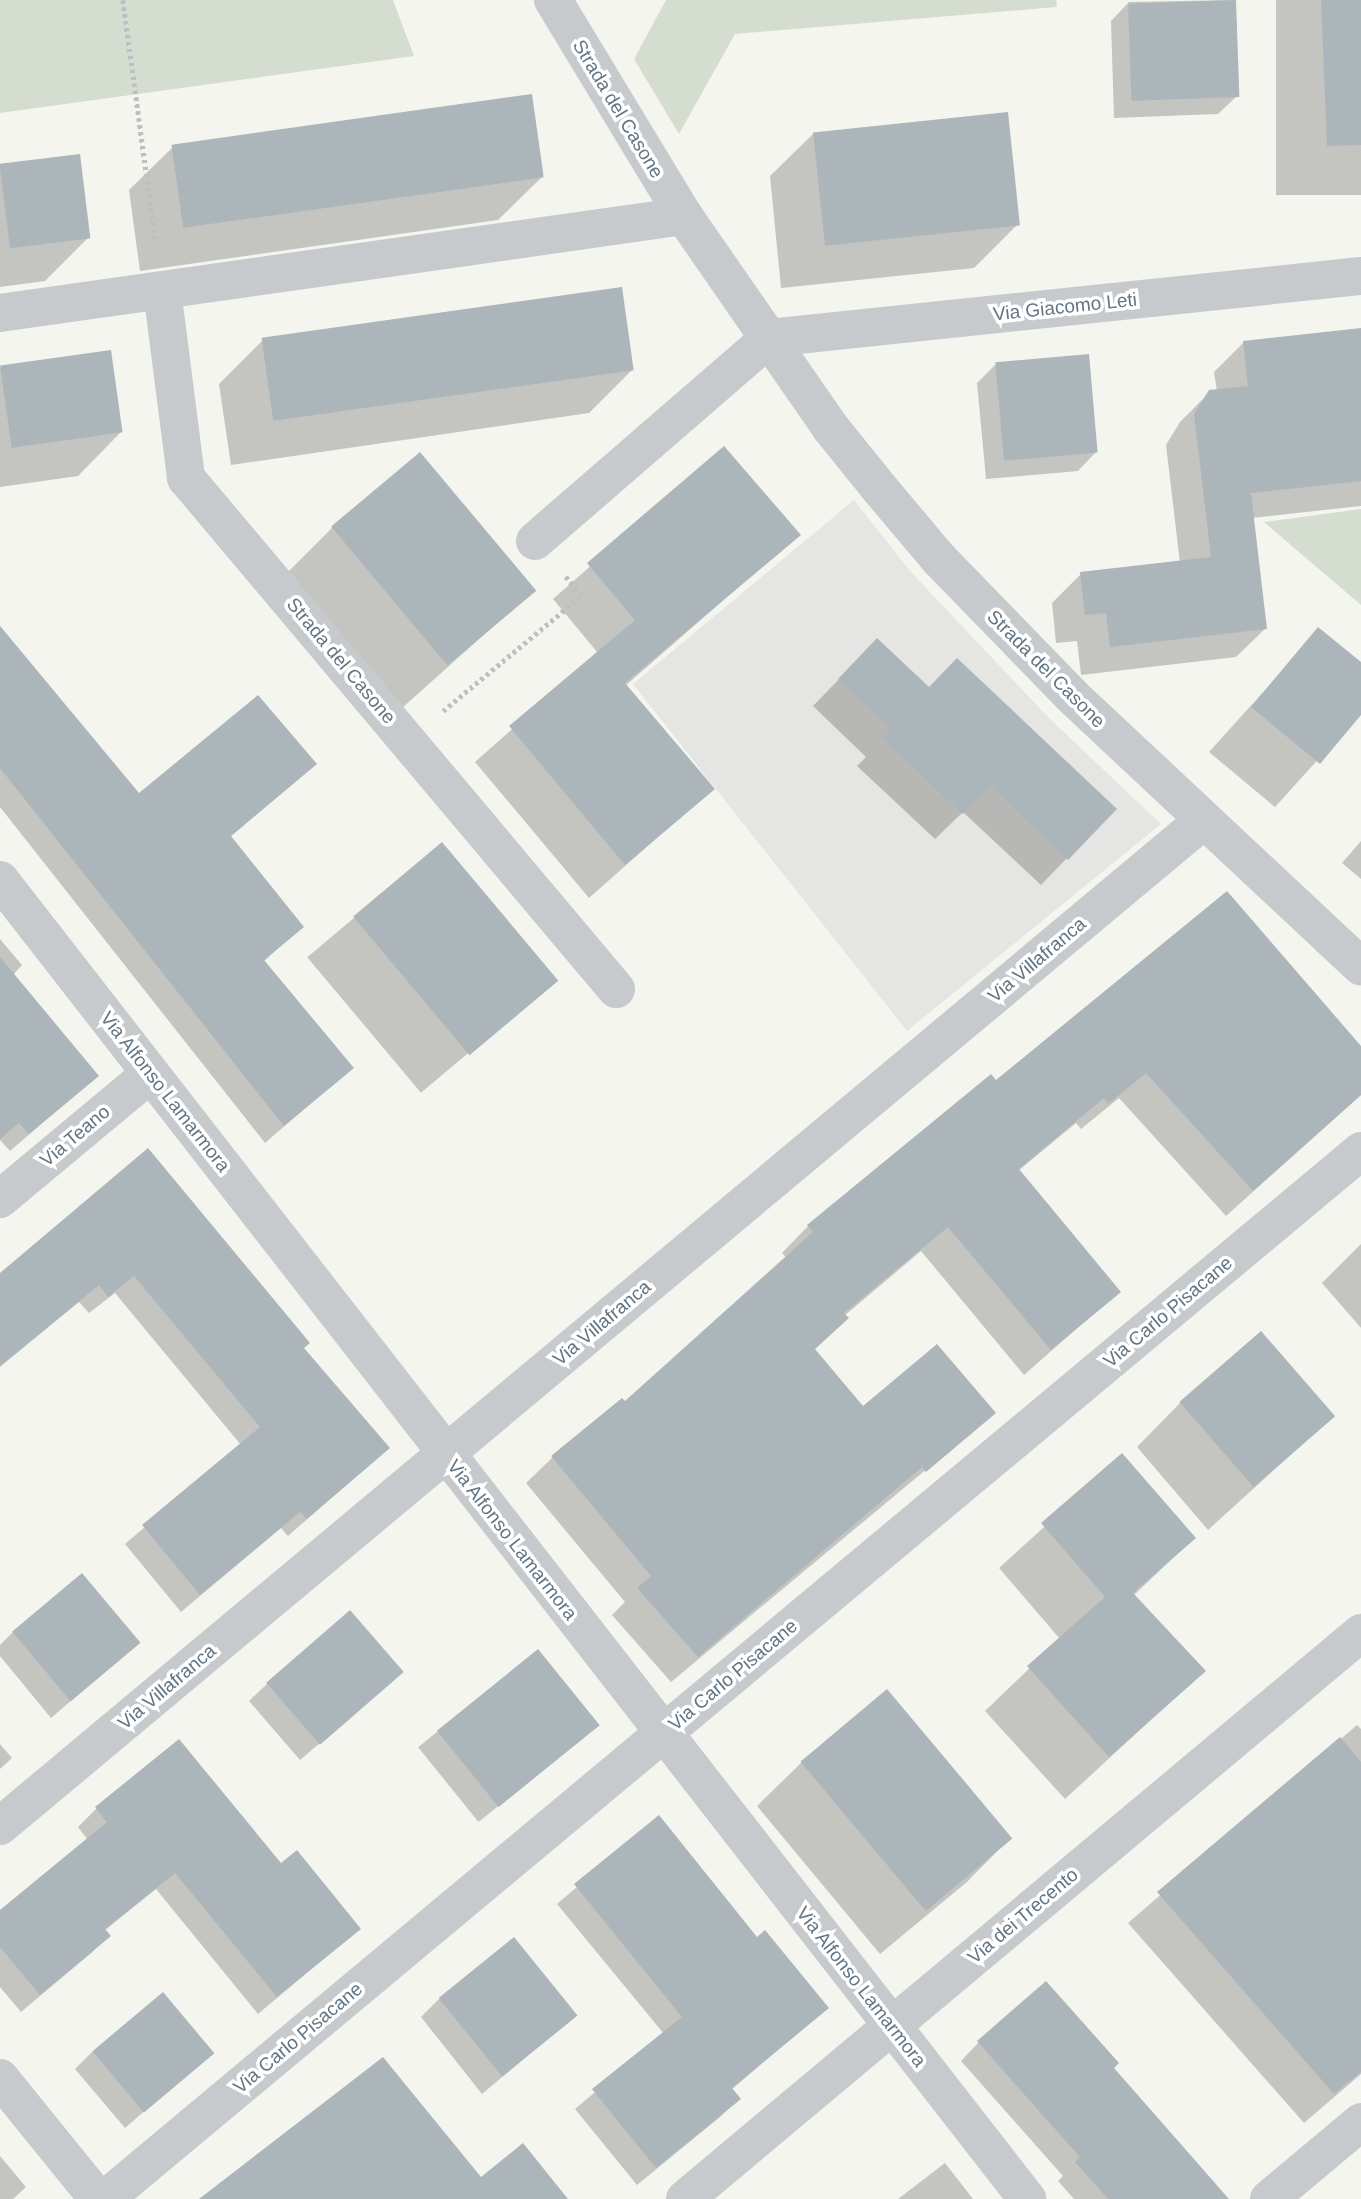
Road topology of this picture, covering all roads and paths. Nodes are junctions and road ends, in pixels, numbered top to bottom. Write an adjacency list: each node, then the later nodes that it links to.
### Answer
1 (122, 0): 5 (path)
2 (553, 0): 3 (street, Strada del Casone)
3 (684, 216): 5 (street); 7 (street, Strada del Casone)
4 (1361, 276): 7 (street, Via Giacomo Leti)
5 (162, 290): 6 (street); 9 (street, Strada del Casone)
6 (0, 313)
7 (769, 338): 8 (street); 10 (street, Strada del Casone)
8 (535, 541): 9 (path)
9 (408, 740): 13 (street, Strada del Casone)
10 (1203, 821): 12 (street, Strada del Casone); 17 (street, Via Villafranca)
11 (0, 880): 14 (street, Via Alfonso Lamarmora)
12 (1361, 966)
13 (616, 989)
14 (150, 1074): 16 (street, Via Teano); 17 (street, Via Alfonso Lamarmora)
15 (1361, 1151): 19 (street, Via Carlo Pisacane)
16 (0, 1199)
17 (445, 1454): 19 (street, Via Alfonso Lamarmora); 20 (street, Via Villafranca)
18 (1361, 1633): 21 (street, Via dei Trecento)
19 (663, 1734): 21 (street, Via Alfonso Lamarmora); 25 (street, Via Carlo Pisacane)
20 (0, 1826)
21 (892, 2026): 26 (street, Via dei Trecento); 27 (street, Via Alfonso Lamarmora)
22 (0, 2078): 24 (street)
23 (1361, 2122): 28 (street)
24 (98, 2199)
25 (105, 2199)
26 (685, 2199)
27 (1027, 2199)
28 (1269, 2199)

